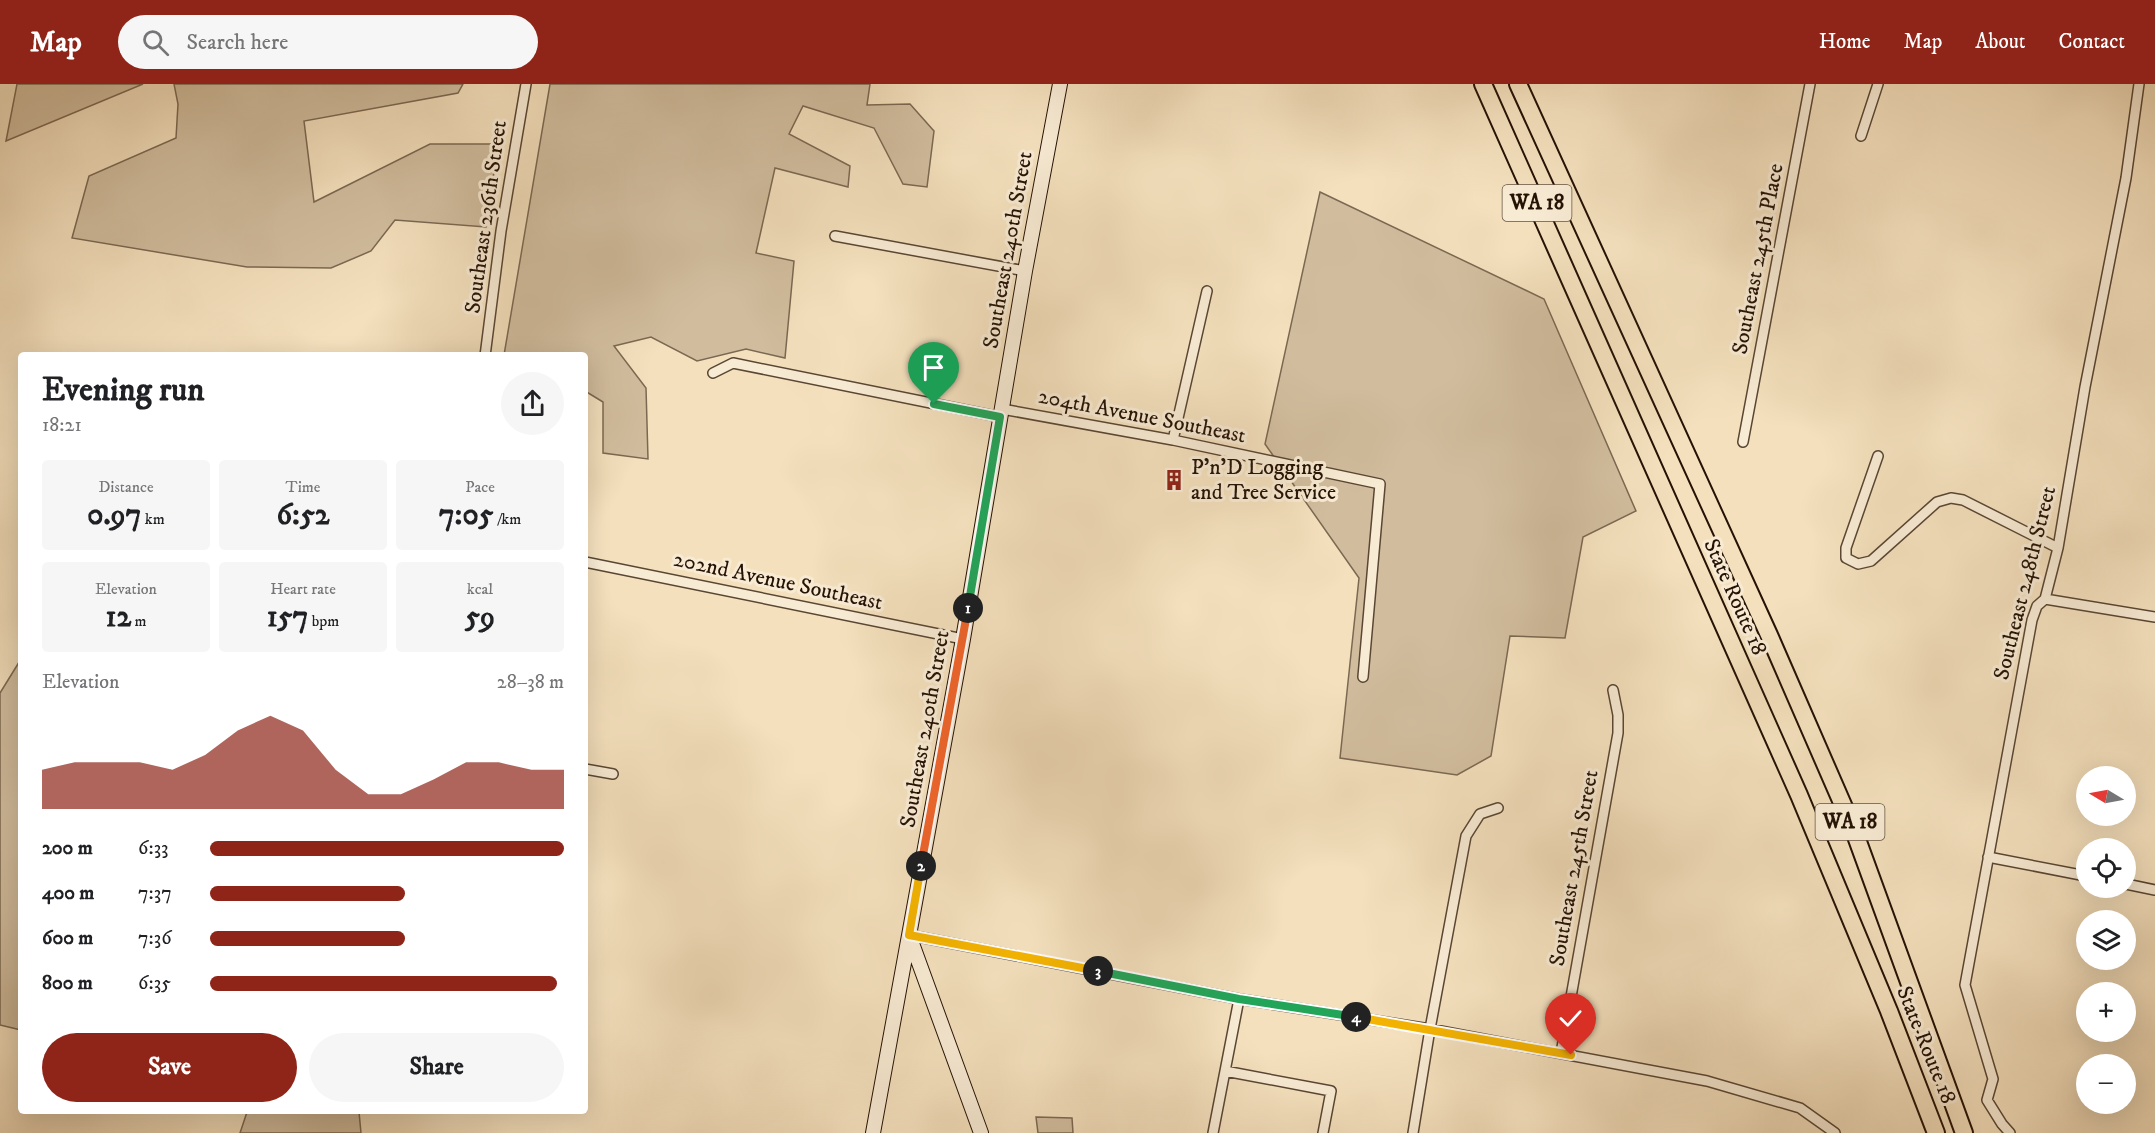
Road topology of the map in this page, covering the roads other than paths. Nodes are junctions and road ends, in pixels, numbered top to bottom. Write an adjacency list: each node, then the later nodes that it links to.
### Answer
1 (526, 84): 12 (street, Southeast 236th Street)
2 (1060, 84): 10 (main road, Southeast 240th Street)
3 (1483, 84): 43 (highway, State Route 18 / WA 18)
4 (1518, 84): 44 (highway, State Route 18 / WA 18)
5 (1810, 84): 16 (street, Southeast 245th Place)
6 (1878, 84): 8 (street)
7 (2139, 84): 18 (street, Southeast 248th Street)
8 (1861, 136)
9 (835, 236): 10 (street)
10 (1025, 271): 14 (main road, Southeast 240th Street)
11 (1207, 291): 15 (street)
12 (486, 352)
13 (713, 373): 14 (street, 204th Avenue Southeast)
14 (1001, 413): 15 (street, 204th Avenue Southeast); 22 (main road, Southeast 240th Street)
15 (1173, 440): 23 (street, 204th Avenue Southeast)
16 (1743, 442)
17 (1878, 456): 18 (street)
18 (2058, 548): 20 (street, Southeast 248th Street)
19 (588, 562): 22 (street, 202nd Avenue Southeast)
20 (2045, 598): 21 (street); 28 (street, Southeast 248th Street)
21 (2155, 618)
22 (963, 639): 32 (main road, Southeast 240th Street)
23 (1363, 677)
24 (1613, 690): 35 (street, Southeast 245th Street)
25 (588, 770): 26 (street)
26 (613, 774)
27 (1498, 808): 34 (street)
28 (1988, 857): 29 (street); 45 (street, Southeast 248th Street)
29 (2076, 874)
30 (2136, 886): 31 (street)
31 (2155, 890)
32 (909, 935): 33 (street); 37 (main road, Southeast 240th Street); 38 (main road)
33 (1239, 999): 34 (street); 36 (street)
34 (1430, 1029): 35 (street); 41 (street)
35 (1561, 1053): 42 (street)
36 (1225, 1071): 39 (street); 40 (street)
37 (873, 1133)
38 (981, 1133)
39 (1213, 1133)
40 (1323, 1133)
41 (1413, 1133)
42 (1835, 1133)
43 (1936, 1133)
44 (1964, 1133)
45 (2010, 1133)

